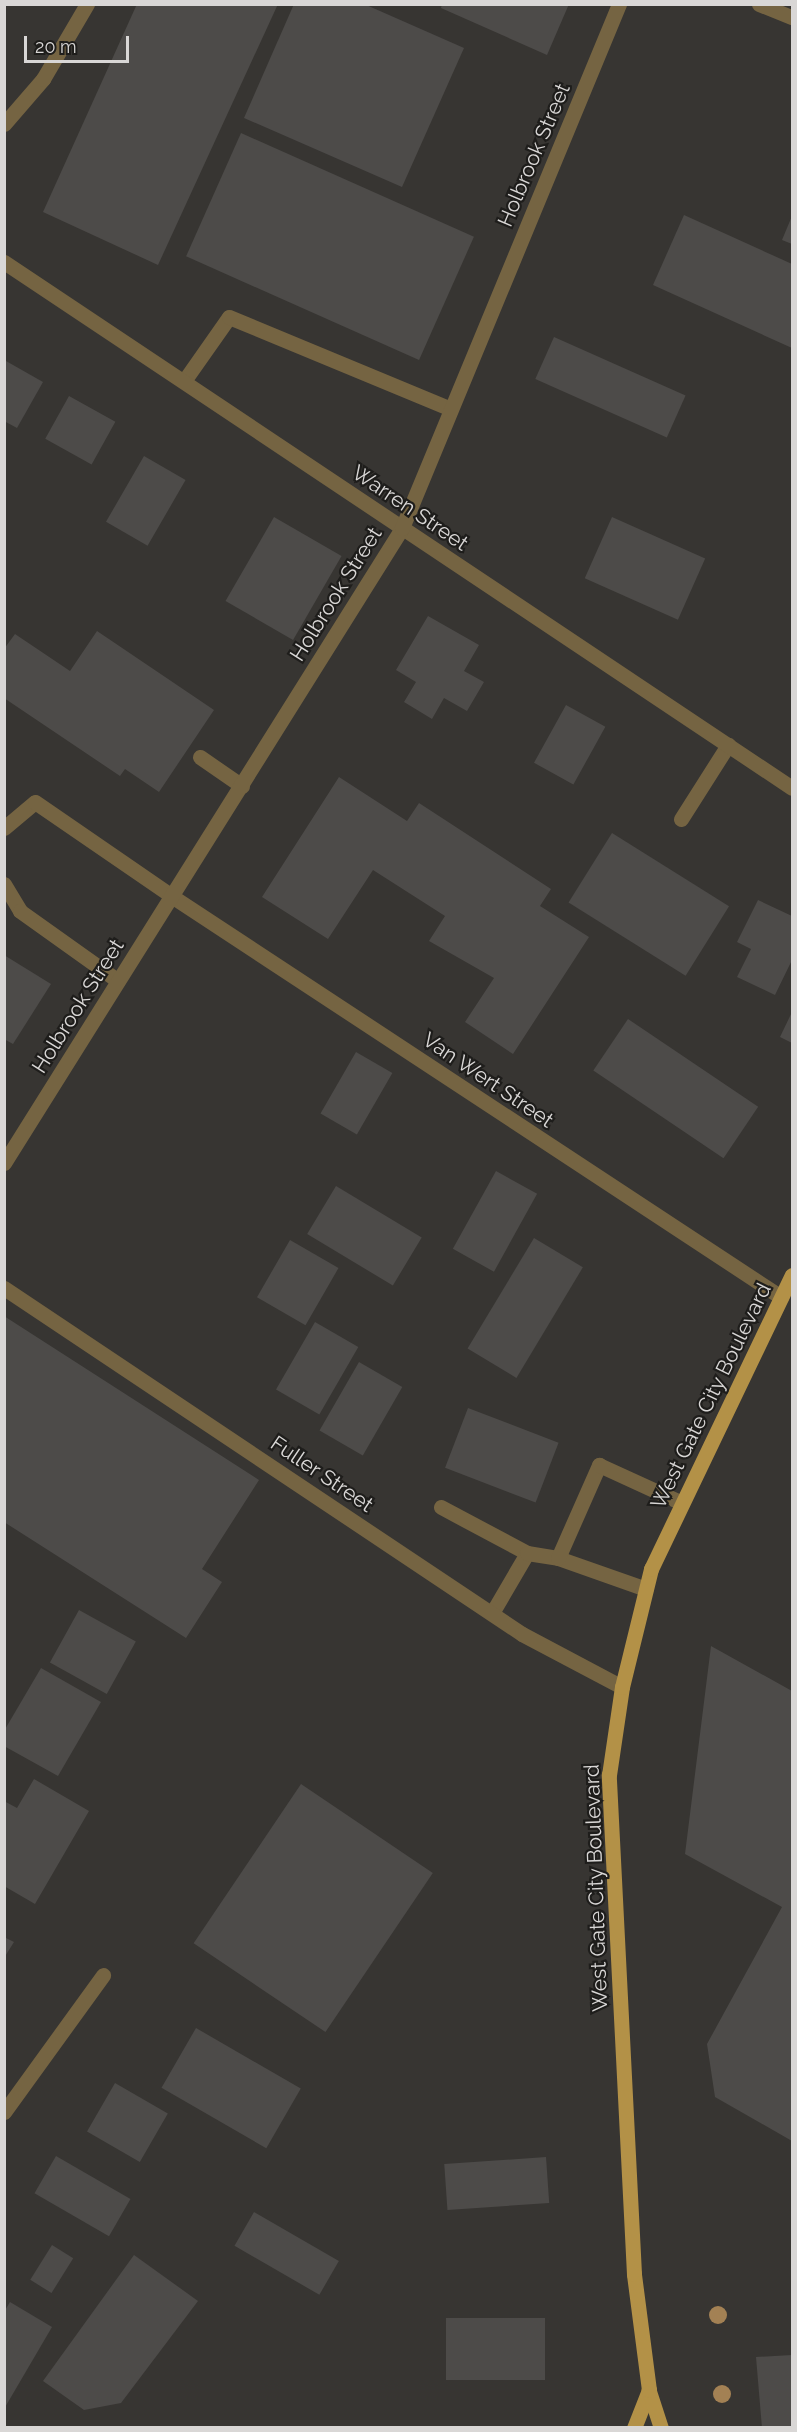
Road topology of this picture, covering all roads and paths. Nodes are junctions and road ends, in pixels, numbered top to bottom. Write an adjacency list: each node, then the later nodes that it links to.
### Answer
1 (87, 4): 5 (street)
2 (619, 4): 8 (street, Holbrook Street)
3 (759, 4): 4 (street)
4 (792, 17)
5 (4, 124)
6 (4, 262): 7 (street, Warren Street)
7 (183, 381): 8 (street); 9 (street, Warren Street)
8 (451, 409): 9 (street, Holbrook Street)
9 (402, 528): 10 (street, Warren Street); 12 (street, Holbrook Street)
10 (728, 745): 13 (street, Warren Street); 14 (street)
11 (200, 757): 12 (street)
12 (242, 786): 17 (street, Holbrook Street)
13 (792, 788)
14 (681, 819)
15 (4, 828): 17 (street, Van Wert Street)
16 (4, 884): 18 (street)
17 (173, 897): 18 (street, Holbrook Street); 22 (street, Van Wert Street)
18 (118, 981): 19 (street, Holbrook Street)
19 (4, 1163)
20 (792, 1275): 22 (main road, West Gate City Boulevard)
21 (4, 1287): 28 (street, Fuller Street)
22 (781, 1297): 23 (main road, West Gate City Boulevard)
23 (682, 1503): 26 (street); 27 (main road, West Gate City Boulevard)
24 (441, 1508): 25 (street)
25 (526, 1552): 26 (street); 28 (street)
26 (558, 1558): 27 (street)
27 (646, 1589): 29 (main road, West Gate City Boulevard)
28 (492, 1613): 29 (street, Fuller Street)
29 (622, 1687): 32 (main road, West Gate City Boulevard)
30 (103, 1975): 31 (street)
31 (4, 2112)
32 (649, 2390): 33 (main road, West Gate City Boulevard); 34 (main road, West Gate City Boulevard)
33 (634, 2427)
34 (661, 2427)

